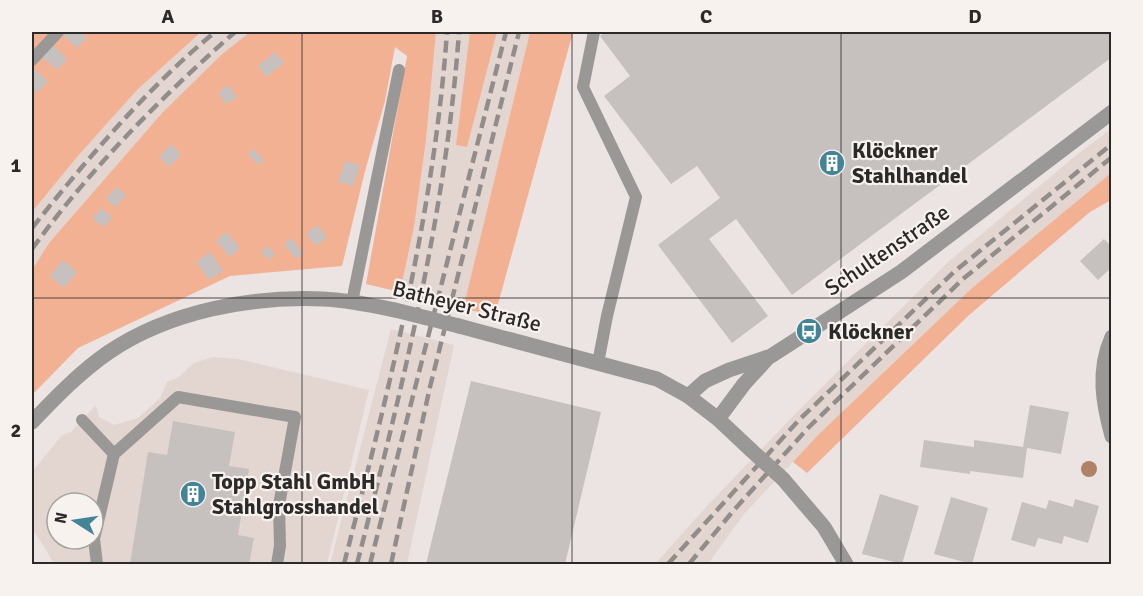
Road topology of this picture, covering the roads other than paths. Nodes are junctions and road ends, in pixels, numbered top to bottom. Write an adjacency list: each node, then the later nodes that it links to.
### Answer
1 (58, 32): 3 (lane)
2 (594, 32): 9 (lane)
3 (32, 60)
4 (399, 70): 6 (lane)
5 (1112, 112): 8 (street, Schultenstraße)
6 (352, 302): 9 (street, Batheyer Straße, bridge); 13 (street, Batheyer Straße)
7 (1112, 337): 14 (street)
8 (771, 356): 10 (street, Schultenstraße); 11 (street, Schultenstraße)
9 (598, 363): 10 (street, Batheyer Straße)
10 (688, 396): 11 (street, Batheyer Straße)
11 (718, 419): 18 (street, Batheyer Straße, bridge)
12 (82, 420): 15 (lane)
13 (32, 422)
14 (1112, 436)
15 (114, 454): 16 (lane); 17 (lane)
16 (97, 564)
17 (277, 564)
18 (846, 564)

